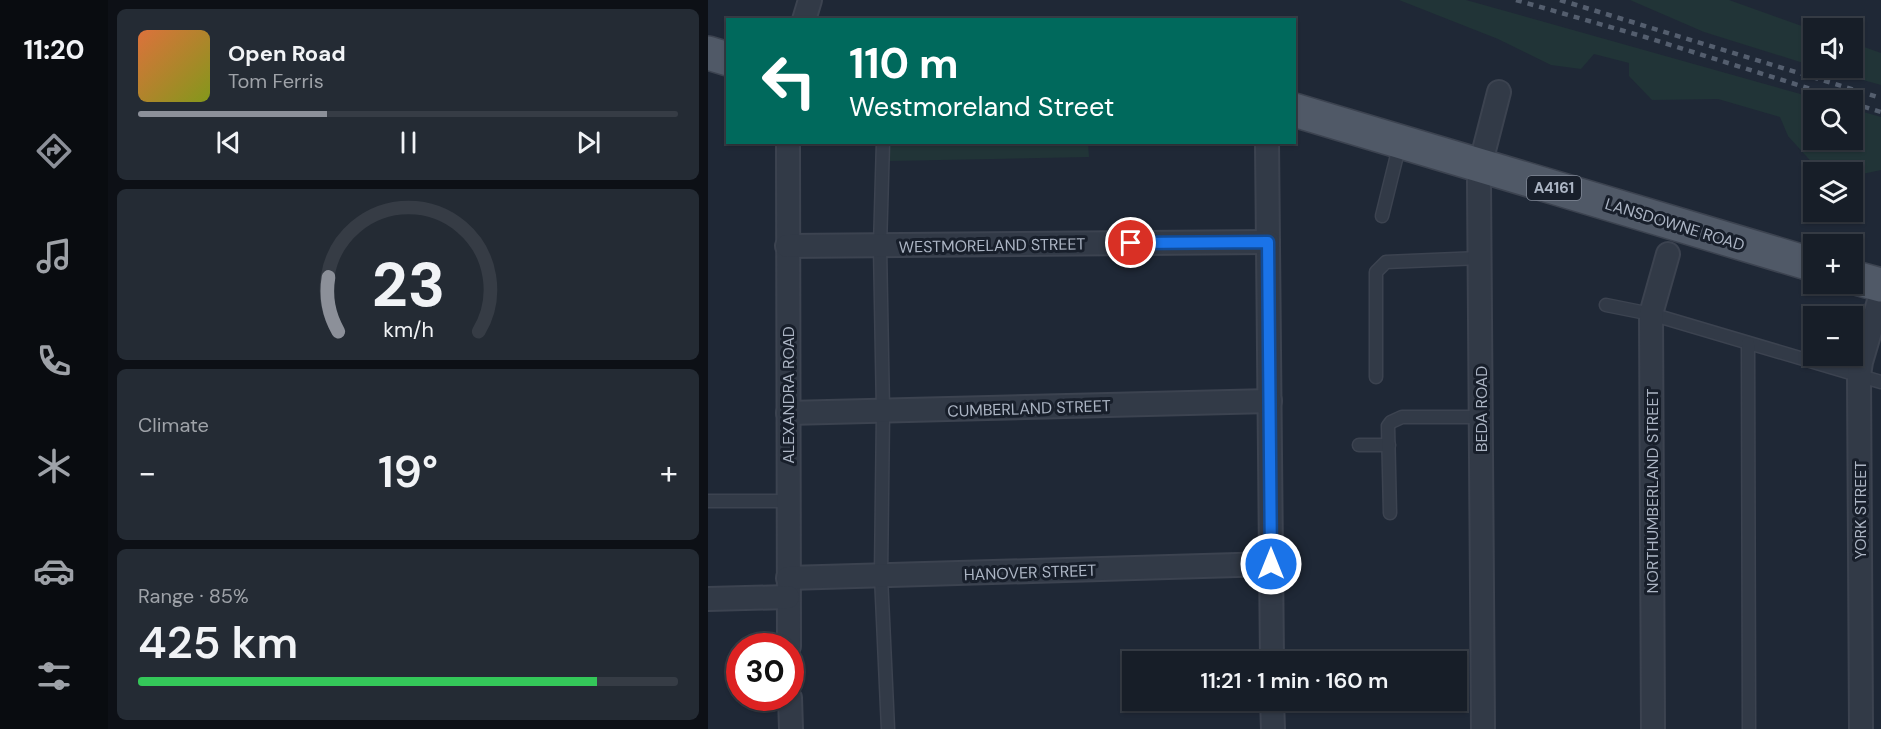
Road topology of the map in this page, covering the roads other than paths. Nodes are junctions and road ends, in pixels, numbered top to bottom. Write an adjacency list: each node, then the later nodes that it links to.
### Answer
1 (810, 0): 2 (street)
2 (805, 18)
3 (708, 53): 4 (main road)
4 (726, 58)
5 (1499, 92): 11 (street, BEDA ROAD)
6 (1296, 111): 7 (main road, LANSDOWNE ROAD / A4161)
7 (1401, 142): 11 (main road, LANSDOWNE ROAD / A4161); 12 (lane)
8 (788, 144): 14 (street, ALEXANDRA ROAD)
9 (883, 144): 15 (lane)
10 (1268, 144): 13 (street)
11 (1480, 166): 17 (street, BEDA ROAD); 18 (main road, LANSDOWNE ROAD / A4161)
12 (1382, 216)
13 (1268, 242): 15 (street, WESTMORELAND STREET); 28 (street)
14 (787, 246): 15 (street, WESTMORELAND STREET); 30 (street, ALEXANDRA ROAD)
15 (880, 246): 29 (lane)
16 (1668, 254): 23 (street, NORTHUMBERLAND STREET)
17 (1480, 258): 26 (lane); 31 (street, BEDA ROAD)
18 (1803, 262)
19 (1863, 280): 20 (main road)
20 (1881, 285)
21 (1881, 294): 25 (street, YORK STREET)
22 (1606, 305): 23 (lane)
23 (1651, 314): 24 (lane); 49 (street, NORTHUMBERLAND STREET)
24 (1748, 343): 25 (lane); 50 (lane)
25 (1859, 375): 27 (lane); 51 (street, YORK STREET)
26 (1377, 377)
27 (1881, 382)
28 (1270, 401): 29 (street, CUMBERLAND STREET); 37 (street)
29 (883, 412): 30 (street, CUMBERLAND STREET); 38 (lane)
30 (788, 413): 35 (street, ALEXANDRA ROAD)
31 (1482, 417): 33 (lane); 48 (street, BEDA ROAD)
32 (1359, 445): 33 (lane)
33 (1389, 445): 36 (lane)
34 (708, 501): 35 (lane)
35 (788, 501): 39 (street, ALEXANDRA ROAD)
36 (1390, 513)
37 (1271, 564): 38 (street, HANOVER STREET); 42 (street)
38 (881, 576): 39 (street, HANOVER STREET); 46 (lane)
39 (788, 587): 40 (street, HANOVER STREET); 41 (street, ALEXANDRA ROAD)
40 (708, 598)
41 (789, 633)
42 (1272, 651)
43 (790, 711): 45 (street)
44 (1272, 711): 47 (street)
45 (790, 729)
46 (888, 729)
47 (1272, 729)
48 (1483, 729)
49 (1653, 729)
50 (1749, 729)
51 (1861, 729)

